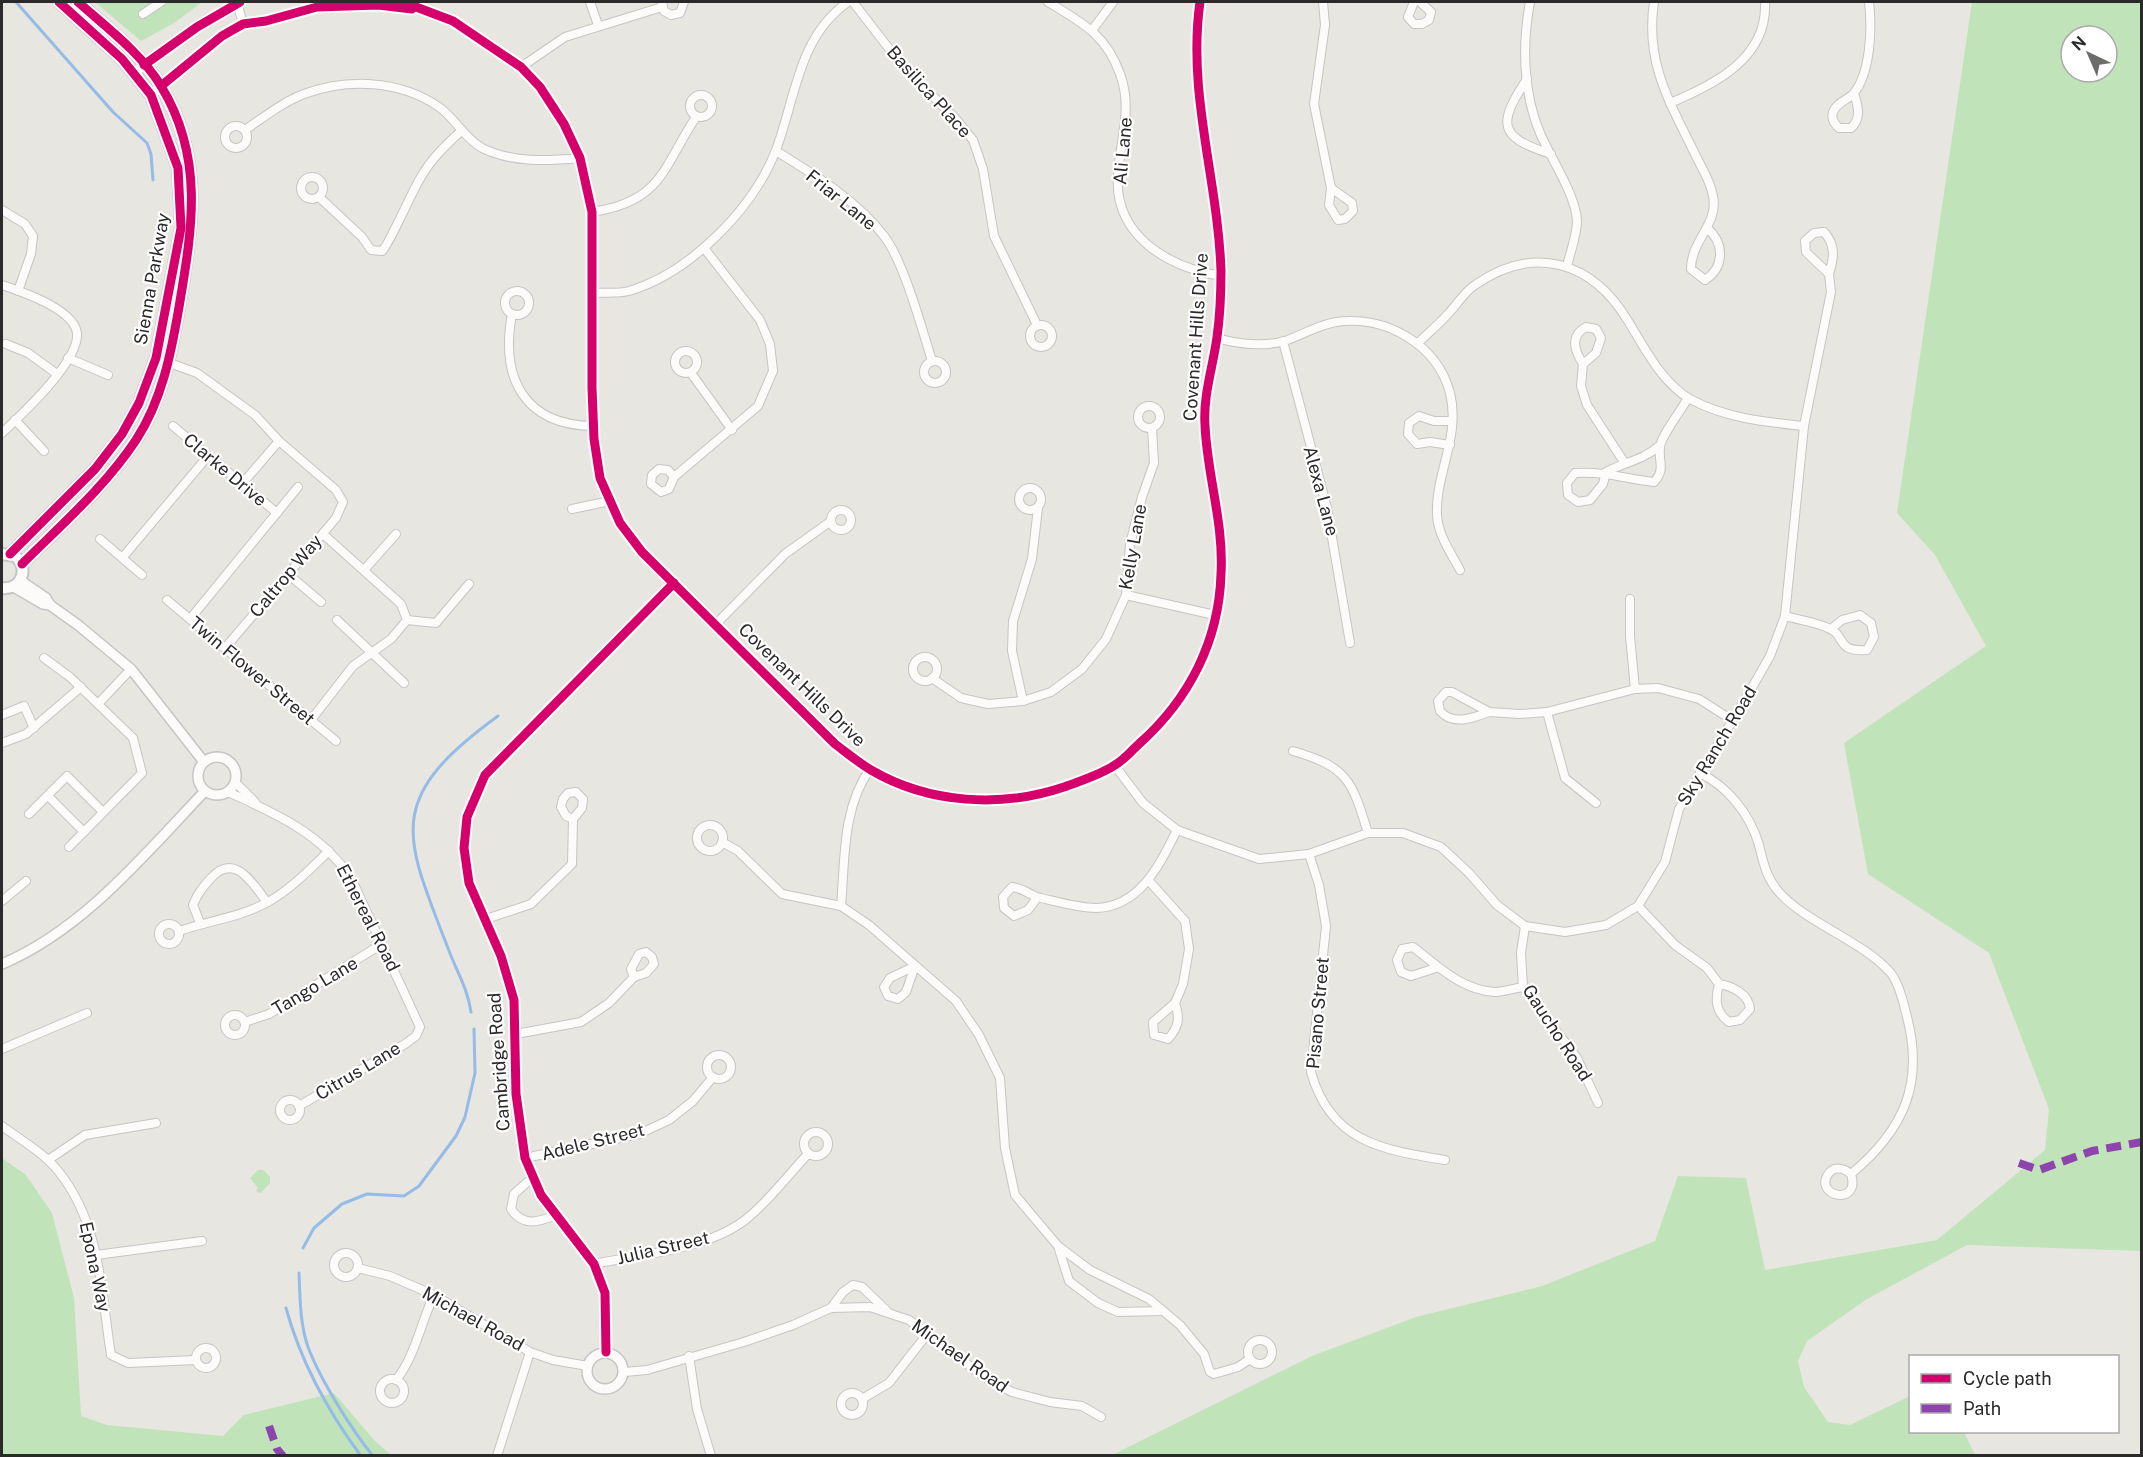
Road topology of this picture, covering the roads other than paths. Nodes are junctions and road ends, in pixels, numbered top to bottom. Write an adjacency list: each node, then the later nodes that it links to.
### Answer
1 (59, 2): 29 (main road, Sienna Parkway)
2 (78, 2): 27 (main road, Sienna Parkway)
3 (161, 2): 23 (street)
4 (238, 2): 24 (street); 27 (street)
5 (403, 2): 22 (street, Covenant Hills Drive)
6 (590, 2): 25 (street)
7 (684, 2): 21 (street)
8 (848, 2): 38 (street)
9 (853, 2): 54 (street, Basilica Place)
10 (1048, 2): 26 (street, Ali Lane)
11 (1113, 2): 26 (street)
12 (1200, 2): 49 (street, Covenant Hills Drive)
13 (1323, 2): 41 (street)
14 (1414, 2): 15 (street)
15 (1420, 2)
16 (1530, 2): 30 (street)
17 (1654, 2): 34 (street)
18 (1765, 2): 34 (street)
19 (1869, 2): 32 (street)
20 (316, 4): 22 (street, Covenant Hills Drive); 24 (street, Covenant Hills Drive)
21 (662, 4): 25 (street)
22 (419, 5): 28 (street, Covenant Hills Drive)
23 (143, 14)
24 (243, 24): 31 (street, Covenant Hills Drive)
25 (598, 25): 28 (street)
26 (1093, 29): 49 (street, Ali Lane)
27 (144, 65): 29 (street); 31 (main road, Sienna Parkway)
28 (521, 67): 40 (street, Covenant Hills Drive)
29 (134, 73): 33 (main road, Sienna Parkway)
30 (1527, 79): 39 (street); 39 (street)
31 (161, 86): 33 (street, Covenant Hills Drive); 61 (main road, Sienna Parkway)
32 (1854, 93): 32 (street)
33 (151, 95): 60 (main road, Sienna Parkway)
34 (1670, 103): 45 (street)
35 (696, 117): 44 (street)
36 (245, 130): 37 (street)
37 (461, 131): 40 (street); 42 (street)
38 (776, 151): 46 (street); 62 (street, Friar Lane)
39 (1551, 154): 47 (street)
40 (580, 159): 44 (street, Covenant Hills Drive)
41 (1331, 188)
42 (319, 197)
43 (2, 210): 51 (street)
44 (592, 212): 52 (street, Covenant Hills Drive)
45 (1708, 229): 45 (street)
46 (704, 248): 52 (street); 74 (street)
47 (1567, 266): 57 (street); 67 (street)
48 (1829, 274): 48 (street, Sky Ranch Road); 72 (street, Sky Ranch Road)
49 (1221, 276): 55 (street, Covenant Hills Drive)
50 (2, 285): 51 (street)
51 (18, 291): 59 (street)
52 (592, 293): 71 (street, Covenant Hills Drive)
53 (513, 314): 71 (street)
54 (1037, 325)
55 (1217, 338): 56 (street); 109 (street, Covenant Hills Drive)
56 (1283, 341): 57 (street); 116 (street, Alexa Lane)
57 (1418, 343): 69 (street)
58 (6, 344): 65 (street)
59 (68, 358): 65 (street); 66 (street)
60 (156, 358): 61 (street); 94 (main road, Sienna Parkway)
61 (169, 361): 76 (street); 96 (main road, Sienna Parkway)
62 (932, 361)
63 (1583, 364): 63 (street); 81 (street)
64 (691, 373): 74 (street)
65 (57, 374): 68 (street)
66 (108, 375)
67 (1688, 398): 72 (street); 78 (street)
68 (15, 420): 75 (street); 79 (street)
69 (1452, 421): 77 (street); 77 (street)
70 (173, 426): 80 (street, Clarke Drive)
71 (593, 426): 86 (street, Covenant Hills Drive)
72 (1804, 426): 110 (street, Sky Ranch Road)
73 (1152, 428): 105 (street, Kelly Lane)
74 (732, 430): 83 (street)
75 (2, 433)
76 (279, 441): 84 (street); 91 (street, Caltrop Way)
77 (1450, 445): 98 (street)
78 (1659, 446): 81 (street); 82 (street)
79 (44, 451)
80 (208, 456): 84 (street, Clarke Drive); 95 (street)
81 (1624, 462): 82 (street)
82 (1606, 472): 82 (street)
83 (674, 477)
84 (242, 484): 89 (street, Clarke Drive)
85 (298, 487): 89 (street)
86 (610, 501): 88 (street); 101 (street, Covenant Hills Drive)
87 (1038, 508): 125 (street)
88 (572, 509)
89 (276, 513): 111 (street)
90 (831, 521): 114 (street)
91 (323, 534): 97 (street); 99 (street, Caltrop Way)
92 (396, 534): 97 (street)
93 (100, 539): 95 (street)
94 (6, 554): 96 (main road)
95 (123, 557): 100 (street)
96 (22, 564): 102 (main road)
97 (364, 570): 113 (street)
98 (1460, 570)
99 (288, 574): 108 (street); 117 (street, Caltrop Way)
100 (142, 575)
101 (674, 583): 114 (street, Covenant Hills Drive); 163 (street, Cambridge Road)
102 (17, 584): 104 (main road); 120 (street)
103 (470, 584): 113 (street)
104 (2, 588)
105 (1126, 595): 109 (street); 125 (street, Kelly Lane)
106 (1630, 599): 124 (street)
107 (168, 600): 111 (street, Twin Flower Street)
108 (321, 602)
109 (1215, 615): 137 (street, Covenant Hills Drive)
110 (1785, 616): 115 (street); 131 (street, Sky Ranch Road)
111 (190, 619): 117 (street, Twin Flower Street)
112 (337, 620): 118 (street)
113 (407, 621): 118 (street)
114 (715, 624): 138 (street, Covenant Hills Drive)
115 (1831, 629): 115 (street)
116 (1350, 643)
117 (225, 648): 130 (street, Twin Flower Street)
118 (371, 652): 122 (street); 130 (street)
119 (44, 658): 123 (street)
120 (130, 669): 126 (street); 136 (street)
121 (932, 678): 125 (street, Kelly Lane)
122 (404, 683)
123 (81, 687): 126 (street); 132 (street)
124 (1635, 689): 128 (street); 131 (street)
125 (1023, 701)
126 (98, 704): 146 (street)
127 (1489, 712): 127 (street); 128 (street)
128 (1547, 712): 144 (street)
129 (2, 715): 132 (street)
130 (311, 720): 133 (street, Twin Flower Street)
131 (1732, 720): 139 (street, Sky Ranch Road)
132 (33, 728): 134 (street)
133 (336, 741)
134 (2, 743)
135 (1293, 751): 151 (street)
136 (204, 762): 140 (street); 141 (street)
137 (1115, 766): 138 (street, Covenant Hills Drive); 149 (street, Sky Ranch Road)
138 (870, 770): 161 (street)
139 (1700, 773): 162 (street, Sky Ranch Road); 189 (street)
140 (235, 782): 142 (street); 145 (street, Ethereal Road)
141 (205, 791): 142 (street); 168 (street)
142 (228, 792): 145 (street, Ethereal Road)
143 (48, 796): 146 (street); 147 (street); 150 (street)
144 (1596, 803)
145 (256, 804): 154 (street, Ethereal Road)
146 (103, 812): 150 (street)
147 (29, 814)
148 (573, 819): 163 (street)
149 (1177, 830): 155 (street, Sky Ranch Road); 157 (street)
150 (84, 832): 153 (street)
151 (1368, 833): 155 (street, Sky Ranch Road); 165 (street, Sky Ranch Road)
152 (722, 842): 161 (street)
153 (69, 847)
154 (329, 851): 160 (street); 167 (street, Ethereal Road)
155 (1309, 854): 188 (street, Pisano Street)
156 (26, 881): 159 (street)
157 (1149, 881): 158 (street); 174 (street)
158 (1037, 898): 158 (street)
159 (2, 901)
160 (267, 902): 164 (street); 164 (street)
161 (841, 906): 169 (street)
162 (1638, 906): 165 (street, Sky Ranch Road); 172 (street)
163 (486, 919): 177 (street, Cambridge Road)
164 (200, 923): 166 (street)
165 (1525, 926): 173 (street, Gaucho Road)
166 (179, 931)
167 (382, 944): 176 (street, Tango Lane); 178 (street, Ethereal Road)
168 (2, 964)
169 (915, 966): 169 (street); 193 (street)
170 (1436, 968): 170 (street); 173 (street)
171 (634, 977): 177 (street)
172 (1719, 984): 172 (street)
173 (1523, 987): 181 (street, Gaucho Road)
174 (1175, 1003): 174 (street)
175 (87, 1013): 179 (street)
176 (245, 1022)
177 (516, 1034): 186 (street, Cambridge Road)
178 (416, 1036): 182 (street, Citrus Lane)
179 (2, 1049)
180 (713, 1077): 186 (street, Adele Street)
181 (1598, 1104)
182 (299, 1106)
183 (156, 1123): 187 (street)
184 (2, 1126): 187 (street, Epona Way)
185 (808, 1154): 195 (street, Julia Street)
186 (525, 1158): 190 (street, Cambridge Road)
187 (48, 1160): 194 (street, Epona Way)
188 (1445, 1160)
189 (1851, 1174)
190 (533, 1177): 191 (street, Cambridge Road); 191 (street)
191 (556, 1215): 195 (street, Cambridge Road)
192 (202, 1241): 194 (street)
193 (1058, 1246): 199 (street); 199 (street)
194 (96, 1255): 206 (street, Epona Way)
195 (594, 1264): 203 (street, Cambridge Road)
196 (358, 1268): 197 (street, Michael Road)
197 (434, 1295): 202 (street, Michael Road); 209 (street)
198 (831, 1308): 200 (street, Michael Road); 200 (street, Michael Road); 204 (street, Michael Road)
199 (1163, 1311): 205 (street)
200 (888, 1312): 201 (street, Michael Road)
201 (928, 1333): 210 (street); 211 (street, Michael Road)
202 (530, 1352): 207 (street, Michael Road); 212 (street)
203 (606, 1352): 207 (street); 208 (street)
204 (689, 1356): 208 (street, Michael Road); 213 (street)
205 (1250, 1359)
206 (196, 1360)
207 (588, 1366): 208 (street)
208 (624, 1372)
209 (396, 1380)
210 (862, 1399)
211 (1101, 1418)
212 (498, 1455)
213 (711, 1455)

